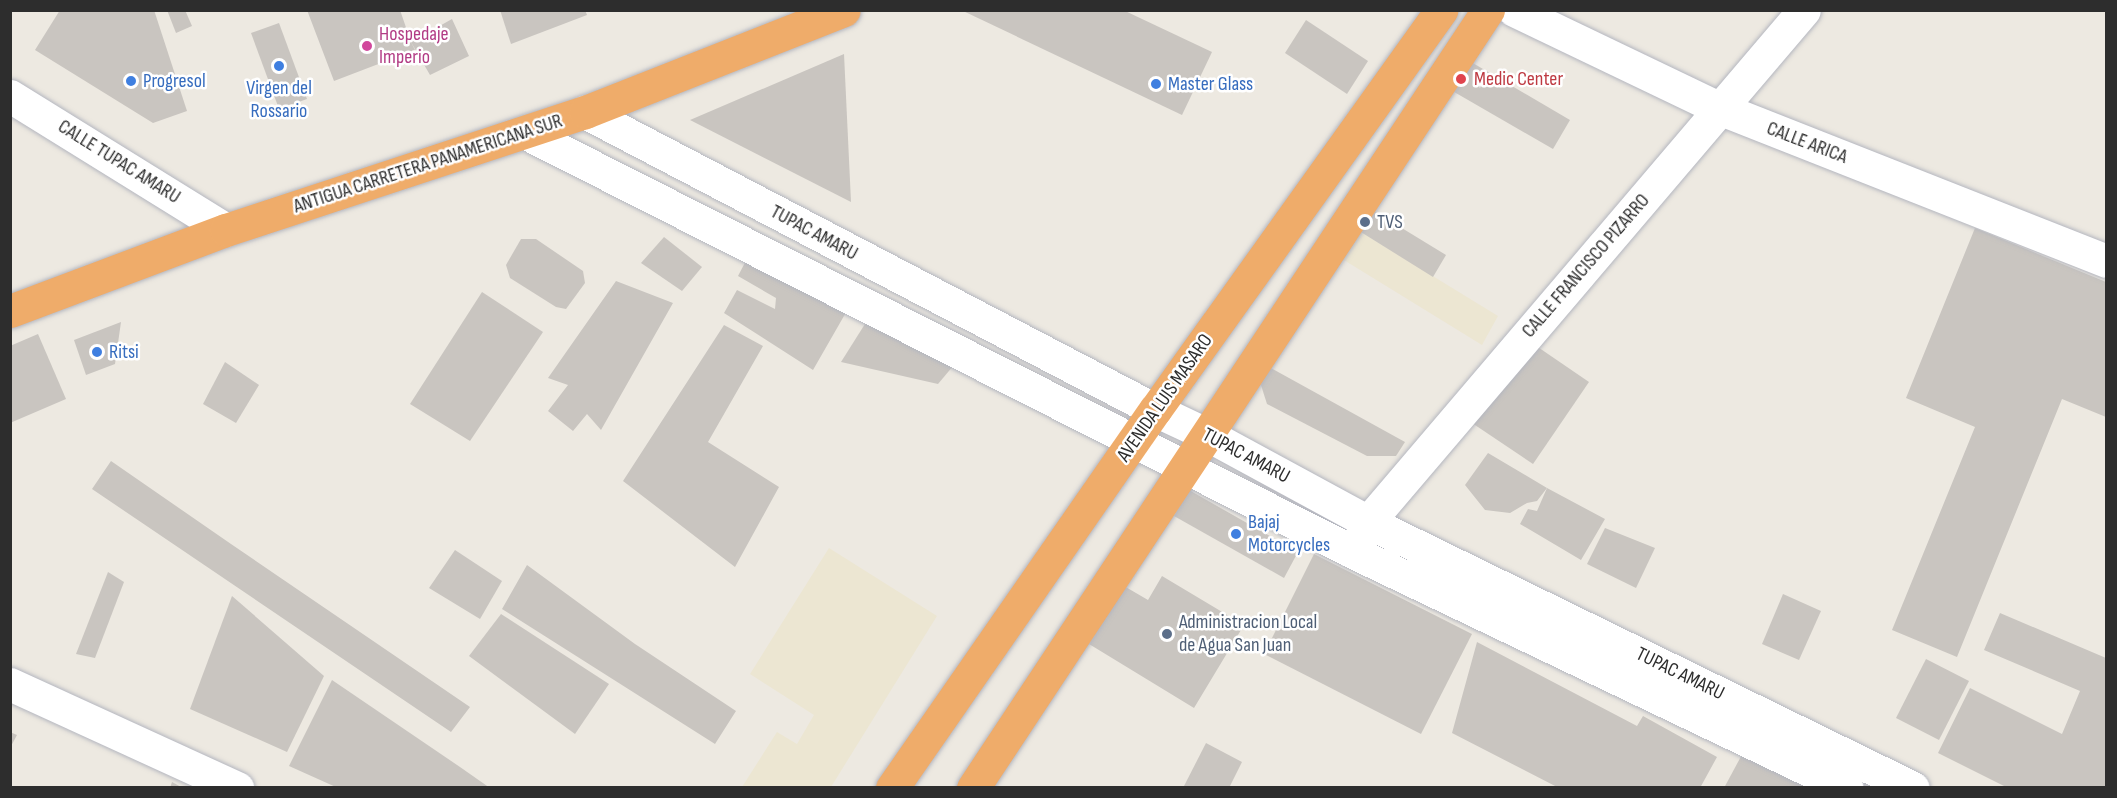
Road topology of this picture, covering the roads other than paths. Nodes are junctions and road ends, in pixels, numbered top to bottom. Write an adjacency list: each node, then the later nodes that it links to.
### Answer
1 (844, 10): 8 (highway, ANTIGUA CARRETERA PANAMERICANA SUR)
2 (1442, 10): 13 (highway, AVENIDA LUIS MASARO)
3 (1488, 10): 14 (highway)
4 (1514, 10): 7 (street, CALLE ARICA)
5 (1804, 10): 7 (street, CALLE FRANCISCO PIZARRO)
6 (10, 96): 10 (street, CALLE TUPAC AMARU)
7 (1721, 109): 11 (street, CALLE ARICA); 17 (street, CALLE FRANCISCO PIZARRO)
8 (585, 112): 9 (highway, ANTIGUA CARRETERA PANAMERICANA SUR); 13 (street, TUPAC AMARU)
9 (526, 133): 10 (highway, ANTIGUA CARRETERA PANAMERICANA SUR); 15 (street, TUPAC AMARU)
10 (226, 230): 12 (highway, ANTIGUA CARRETERA PANAMERICANA SUR)
11 (2106, 261)
12 (10, 311)
13 (1155, 410): 14 (street, TUPAC AMARU); 15 (highway, AVENIDA LUIS MASARO)
14 (1206, 434): 16 (highway); 17 (street, TUPAC AMARU)
15 (1136, 440): 16 (street, TUPAC AMARU); 21 (highway, AVENIDA LUIS MASARO)
16 (1186, 465): 18 (street, TUPAC AMARU); 22 (highway)
17 (1368, 522): 18 (street, CALLE FRANCISCO PIZARRO); 24 (street, TUPAC AMARU)
18 (1353, 552): 23 (street, TUPAC AMARU)
19 (10, 684): 20 (street)
20 (237, 788)
21 (892, 788)
22 (973, 788)
23 (1847, 788)
24 (1913, 788)

